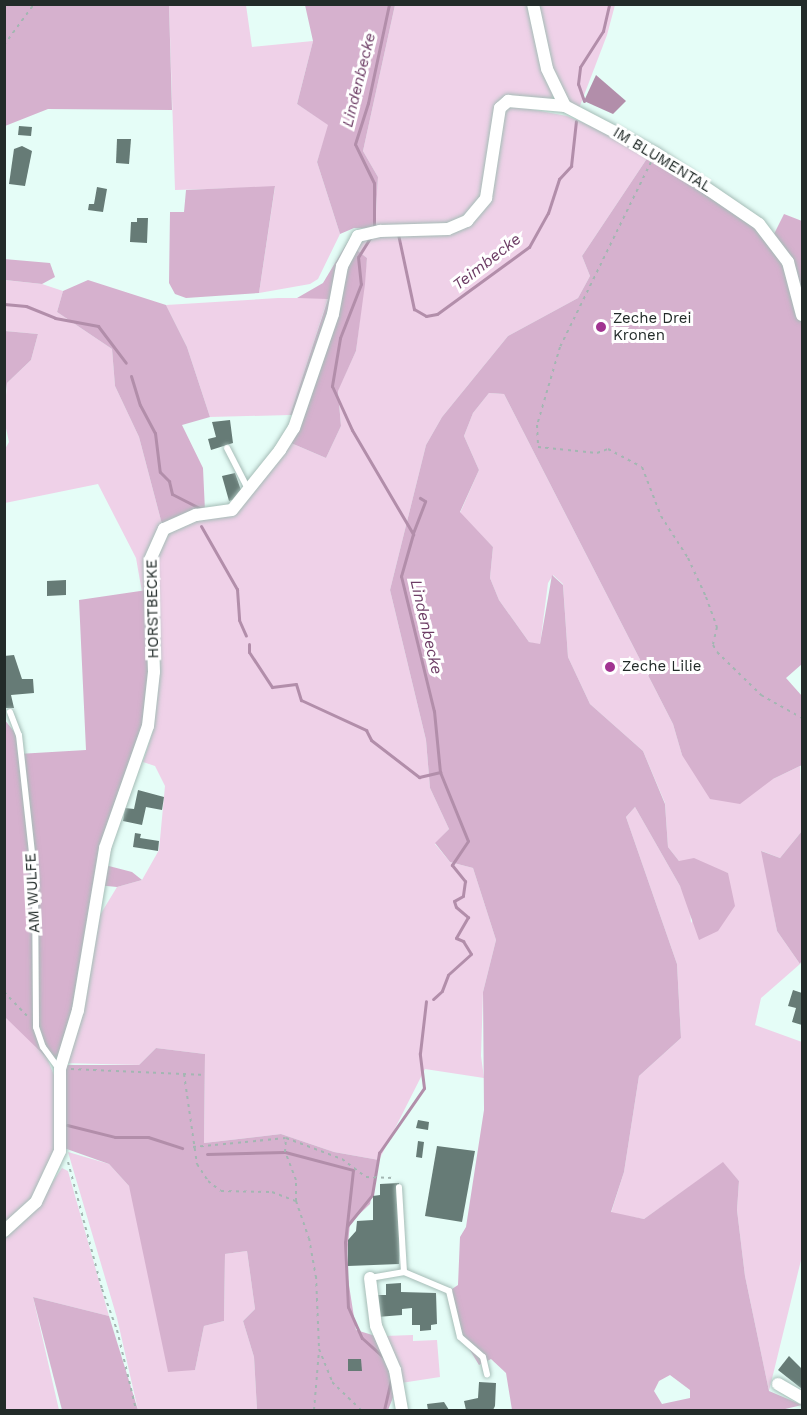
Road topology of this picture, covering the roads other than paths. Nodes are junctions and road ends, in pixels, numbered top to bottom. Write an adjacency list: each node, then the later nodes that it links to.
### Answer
1 (533, 4): 2 (street)
2 (565, 106): 3 (street, IM BLUMENTAL); 5 (street, HORSTBECKE)
3 (802, 315)
4 (227, 448): 5 (lane)
5 (249, 492): 7 (street, HORSTBECKE)
6 (10, 712): 7 (lane, AM WULFE)
7 (60, 1069): 9 (street, HORSTBECKE)
8 (399, 1187): 10 (lane)
9 (4, 1232)
10 (404, 1272): 11 (lane); 12 (lane)
11 (370, 1278): 15 (street)
12 (487, 1376)
13 (778, 1384): 14 (street)
14 (802, 1398)
15 (402, 1410)

